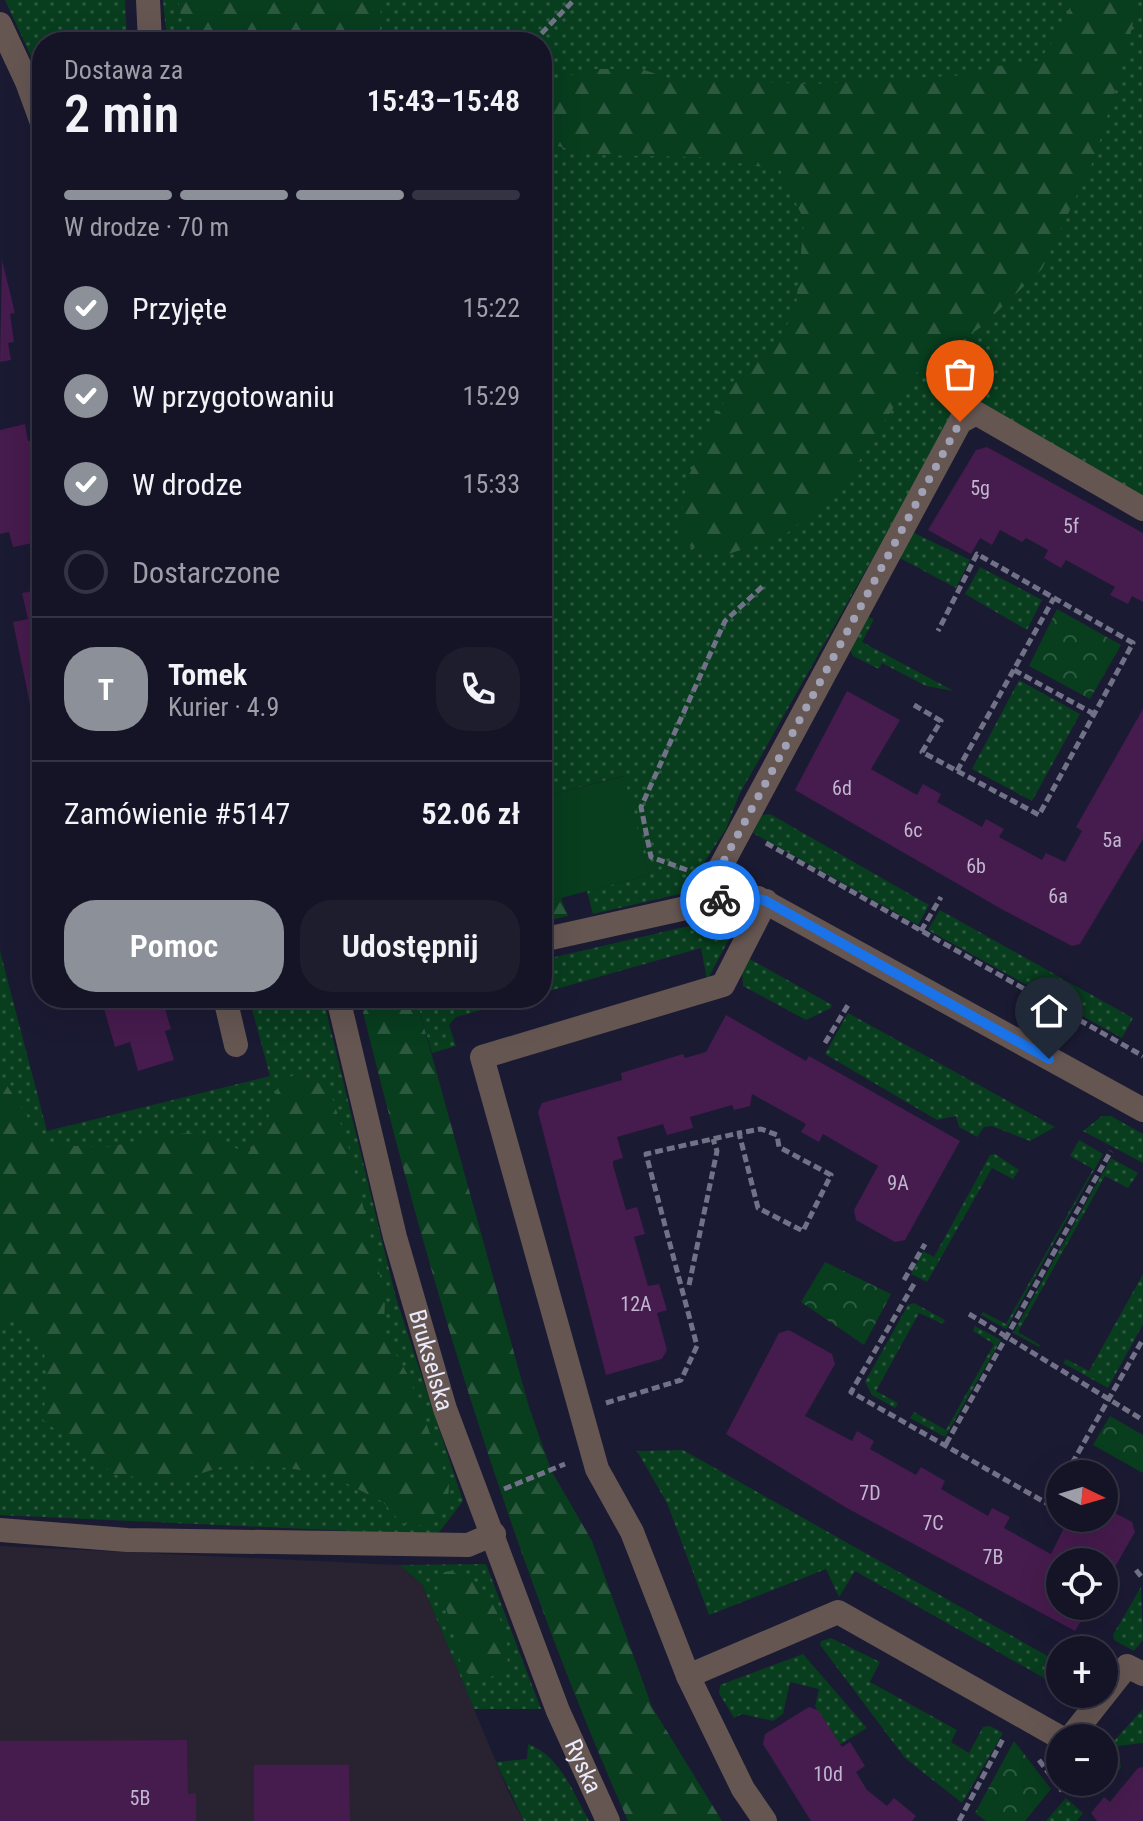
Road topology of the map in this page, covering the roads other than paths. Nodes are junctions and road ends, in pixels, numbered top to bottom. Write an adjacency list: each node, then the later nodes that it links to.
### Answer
1 (148, 0): 3 (street)
2 (0, 24): 4 (street)
3 (150, 32)
4 (32, 99)
5 (1143, 509): 7 (street)
6 (766, 901): 7 (street); 12 (street); 16 (street)
7 (700, 905): 8 (street)
8 (552, 938)
9 (227, 1008): 11 (street)
10 (340, 1008): 14 (street, Brukselska)
11 (236, 1045)
12 (1143, 1110)
13 (0, 1530): 14 (street)
14 (494, 1534): 17 (street, Brukselska)
15 (1143, 1674): 18 (street)
16 (688, 1676): 19 (street); 21 (street)
17 (558, 1711): 20 (street, Ryska)
18 (1081, 1724)
19 (1046, 1729)
20 (608, 1821)
21 (765, 1821)

